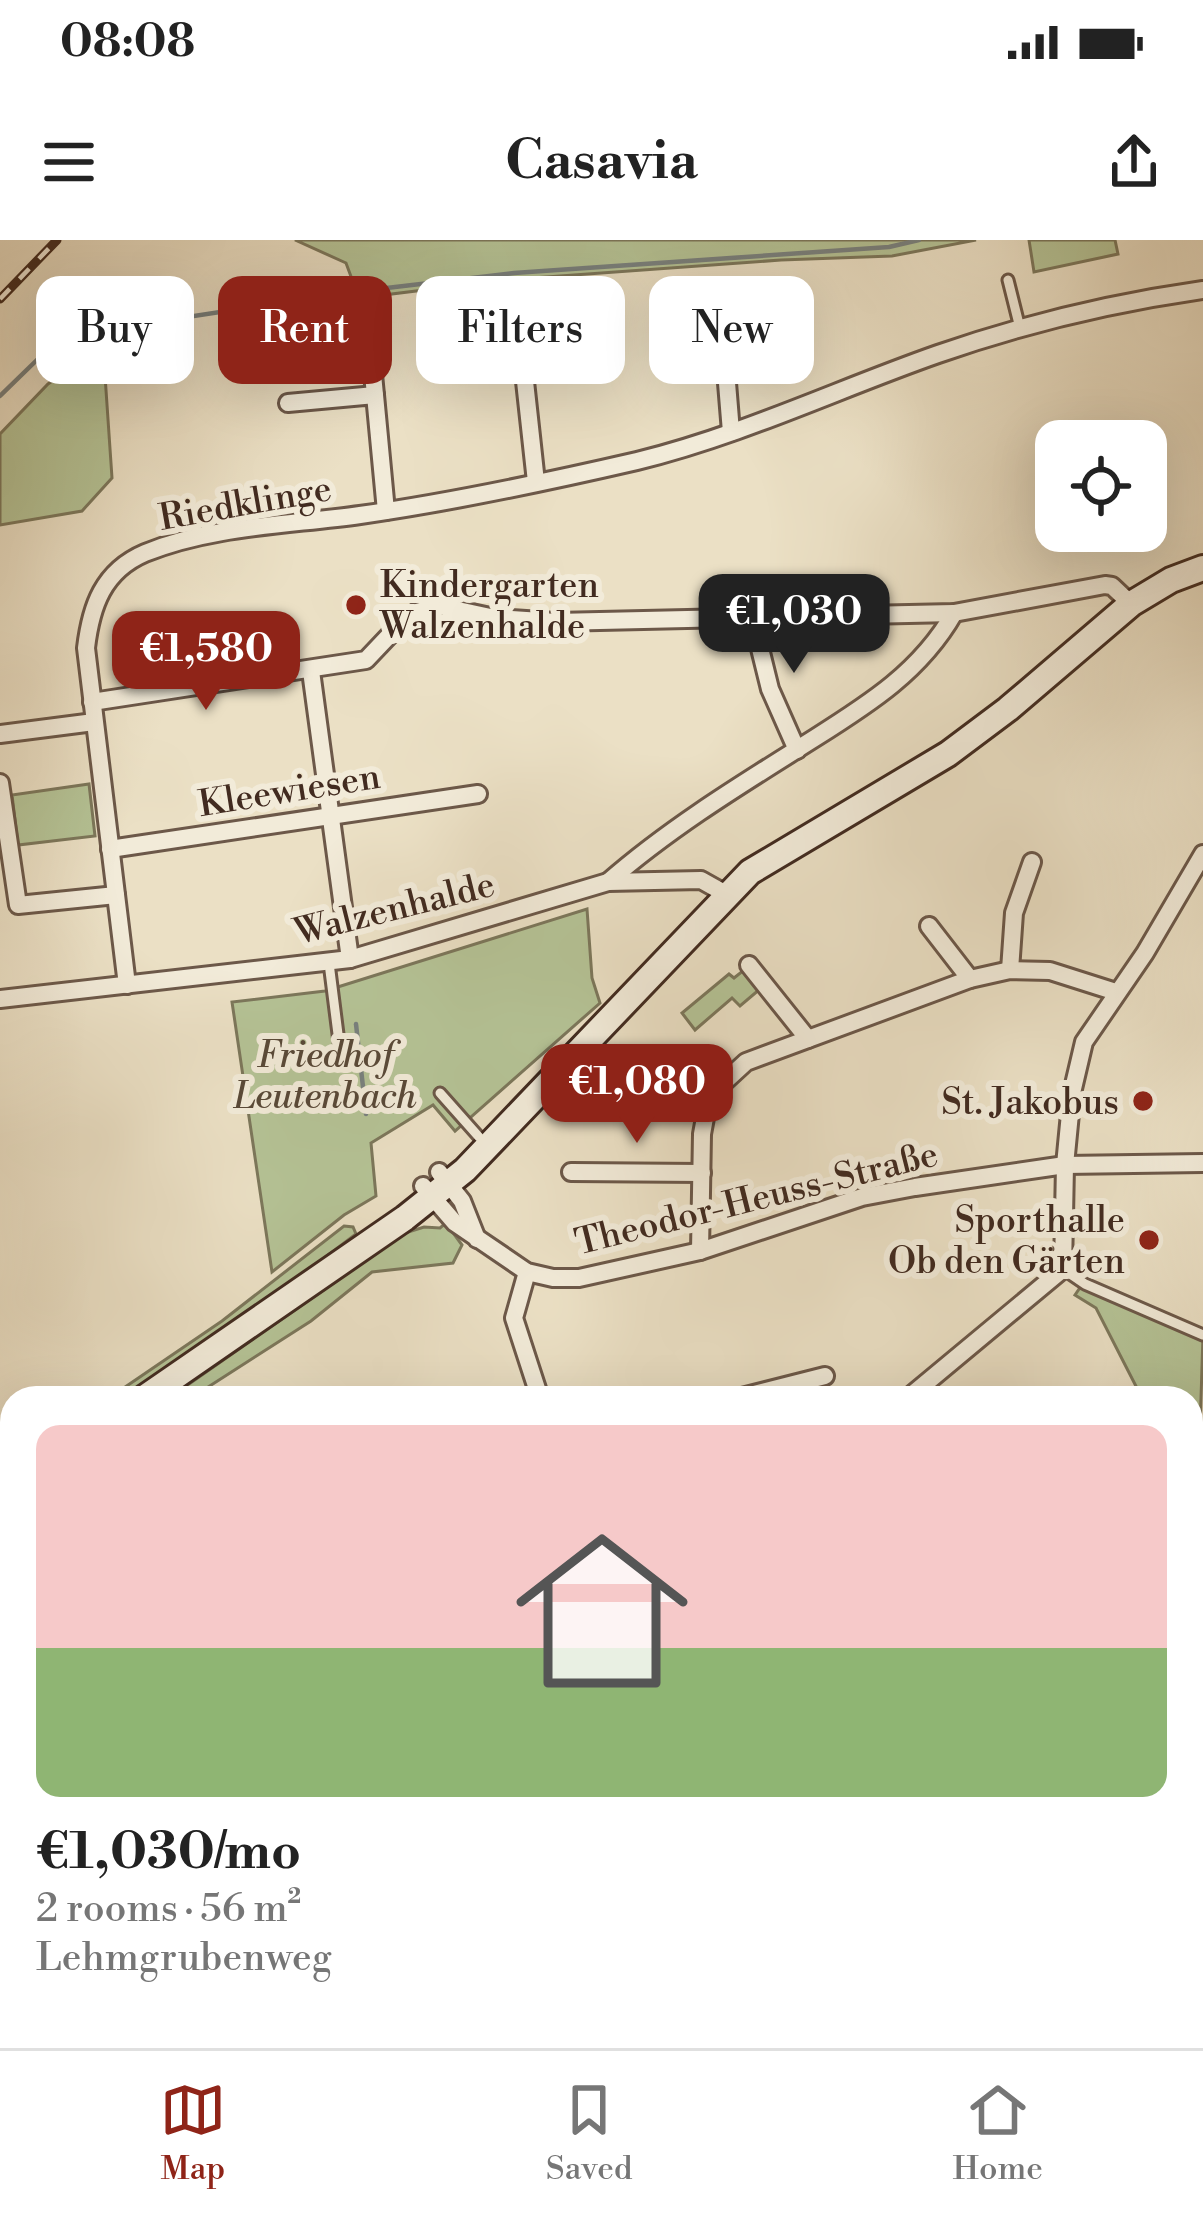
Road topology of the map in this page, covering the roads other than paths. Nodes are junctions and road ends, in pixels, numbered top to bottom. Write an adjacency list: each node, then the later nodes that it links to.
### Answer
1 (1008, 280): 3 (lane)
2 (1203, 290): 3 (street, Riedklinge)
3 (1020, 328): 9 (street, Riedklinge)
4 (374, 384): 7 (street)
5 (525, 384): 10 (street)
6 (727, 384): 9 (street)
7 (375, 395): 8 (street); 11 (street)
8 (287, 403)
9 (731, 432): 10 (street, Riedklinge)
10 (536, 482): 11 (street, Riedklinge)
11 (386, 512): 17 (street, Riedklinge)
12 (1203, 568): 13 (street)
13 (1131, 604): 14 (street); 28 (street)
14 (954, 613): 15 (street); 20 (street)
15 (752, 616): 16 (street); 20 (street)
16 (311, 671): 17 (street); 23 (street)
17 (92, 702): 18 (street, Riedklinge)
18 (94, 722): 19 (street); 24 (street, Riedklinge)
19 (0, 734)
20 (796, 750): 27 (street)
21 (0, 783): 29 (street)
22 (478, 794): 23 (street, Kleewiesen)
23 (330, 816): 24 (street, Kleewiesen); 31 (street)
24 (110, 849): 29 (street, Riedklinge)
25 (1203, 854): 37 (street)
26 (1032, 862): 34 (street)
27 (608, 882): 28 (street, Walzenhalde); 31 (street, Walzenhalde)
28 (726, 894): 41 (street)
29 (116, 896): 36 (street, Riedklinge)
30 (929, 926): 35 (street)
31 (350, 959): 32 (street, Walzenhalde)
32 (328, 963): 36 (street, Walzenhalde); 40 (lane)
33 (749, 965): 39 (street)
34 (1010, 970): 35 (street); 37 (street)
35 (970, 980): 39 (street)
36 (127, 985): 38 (street, Walzenhalde)
37 (1116, 992): 45 (street)
38 (0, 999)
39 (808, 1039): 47 (street)
40 (339, 1042)
41 (561, 1068): 43 (street); 48 (street)
42 (440, 1093): 43 (lane)
43 (479, 1137): 48 (street)
44 (1203, 1163): 45 (street, Theodor-Heuss-Straße)
45 (1064, 1165): 49 (street, Theodor-Heuss-Straße); 50 (street)
46 (571, 1172): 47 (street)
47 (702, 1173): 49 (street)
48 (436, 1185): 51 (street, Theodor-Heuss-Straße); 54 (street)
49 (700, 1250): 51 (street, Theodor-Heuss-Straße)
50 (1063, 1269): 52 (lane); 57 (street)
51 (527, 1272): 55 (street)
52 (1203, 1335)
53 (825, 1376): 56 (street)
54 (161, 1386)
55 (536, 1386)
56 (785, 1386)
57 (922, 1386)

